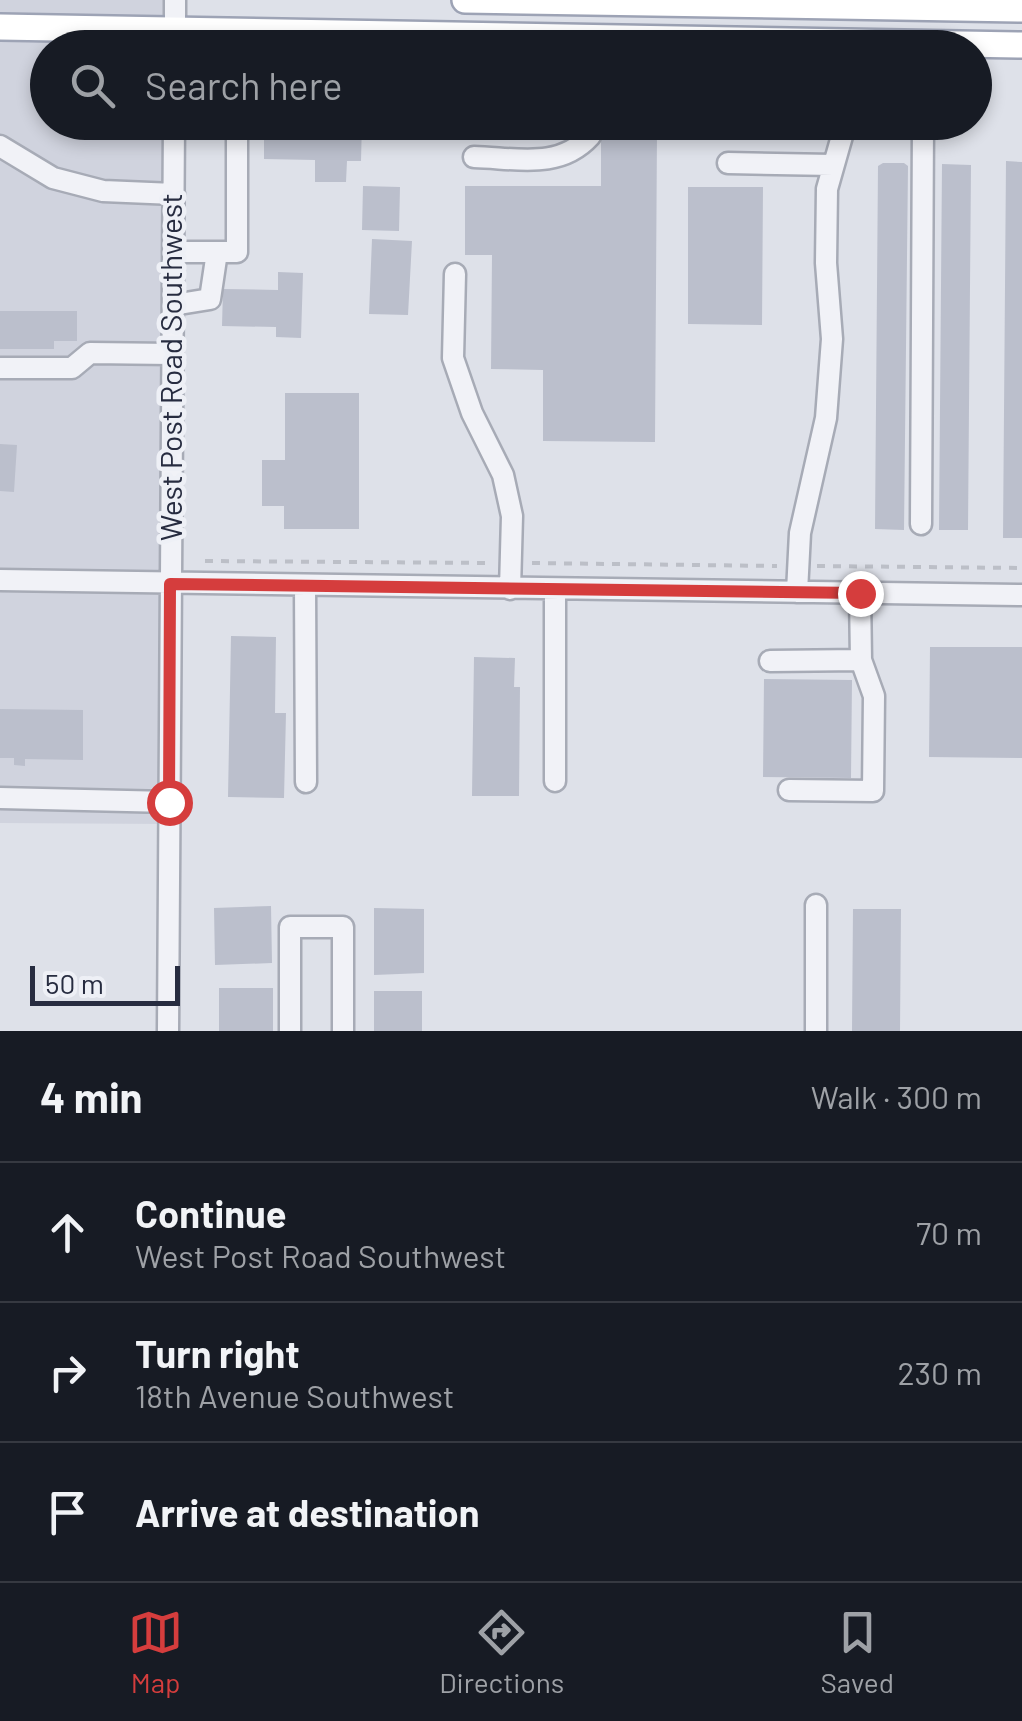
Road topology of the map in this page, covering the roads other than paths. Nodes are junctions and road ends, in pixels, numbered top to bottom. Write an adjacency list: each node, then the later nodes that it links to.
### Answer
1 (175, 0): 7 (street)
2 (466, 0): 3 (main road)
3 (698, 2): 4 (main road); 8 (street)
4 (1022, 9)
5 (0, 27): 6 (main road)
6 (44, 30)
7 (175, 30)
8 (698, 30)
9 (992, 45): 10 (main road)
10 (1022, 45)
11 (174, 140): 20 (street, West Post Road Southwest)
12 (237, 140): 22 (street)
13 (586, 140): 17 (street)
14 (841, 140): 19 (street)
15 (923, 140): 27 (street)
16 (0, 146): 20 (street)
17 (474, 157)
18 (728, 163): 19 (street)
19 (833, 165): 33 (street)
20 (174, 194): 21 (street, West Post Road Southwest)
21 (173, 252): 22 (street); 24 (street, West Post Road Southwest)
22 (217, 252): 24 (street)
23 (455, 274): 31 (street)
24 (173, 305): 25 (street, West Post Road Southwest)
25 (172, 354): 26 (street); 29 (street, West Post Road Southwest)
26 (0, 368)
27 (921, 524)
28 (0, 580): 29 (street)
29 (170, 584): 30 (street); 42 (street, West Post Road Southwest)
30 (305, 586): 31 (street); 38 (street)
31 (510, 589): 32 (street)
32 (555, 589): 33 (street); 39 (street)
33 (797, 592): 34 (street)
34 (860, 593): 35 (street); 36 (street)
35 (1022, 595)
36 (861, 660): 37 (street); 40 (street)
37 (770, 661)
38 (306, 782)
39 (555, 782)
40 (789, 790)
41 (0, 798): 42 (street)
42 (169, 802): 44 (street, West Post Road Southwest)
43 (816, 905): 47 (street)
44 (168, 1031)
45 (290, 1031): 46 (street)
46 (343, 1031)
47 (816, 1031)

